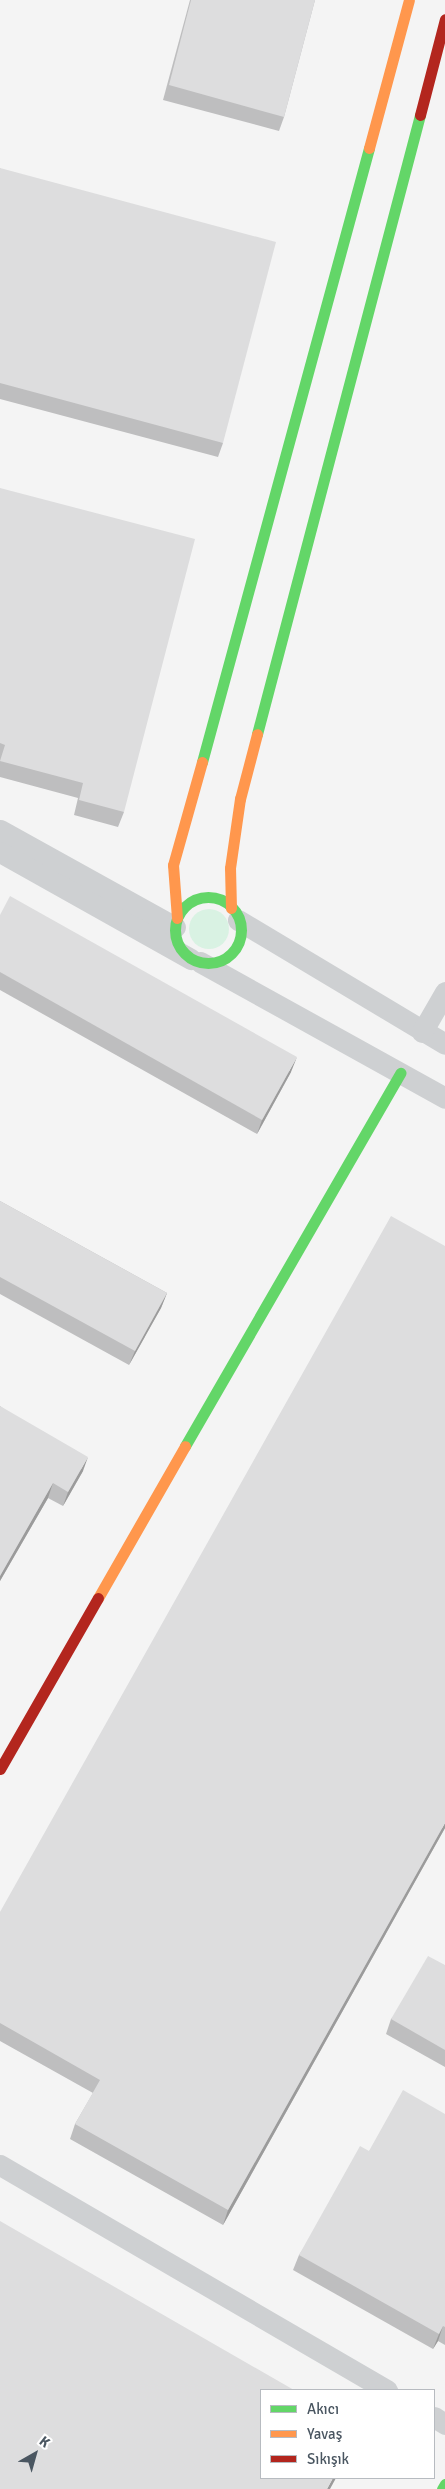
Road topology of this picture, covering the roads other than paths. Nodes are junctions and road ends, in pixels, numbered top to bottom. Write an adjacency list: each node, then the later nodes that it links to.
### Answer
1 (408, 0): 6 (street)
2 (445, 19): 5 (street)
3 (0, 830): 6 (street)
4 (0, 852): 7 (street)
5 (235, 914): 6 (street); 7 (street); 9 (street)
6 (176, 923): 7 (street)
7 (196, 960): 11 (street)
8 (445, 992): 9 (street)
9 (422, 1032): 10 (street)
10 (445, 1044)
11 (400, 1073): 12 (street); 13 (street)
12 (445, 1098)
13 (0, 1769)
14 (0, 2165): 15 (street)
15 (385, 2389)
16 (445, 2484): 17 (street)
17 (442, 2489)

